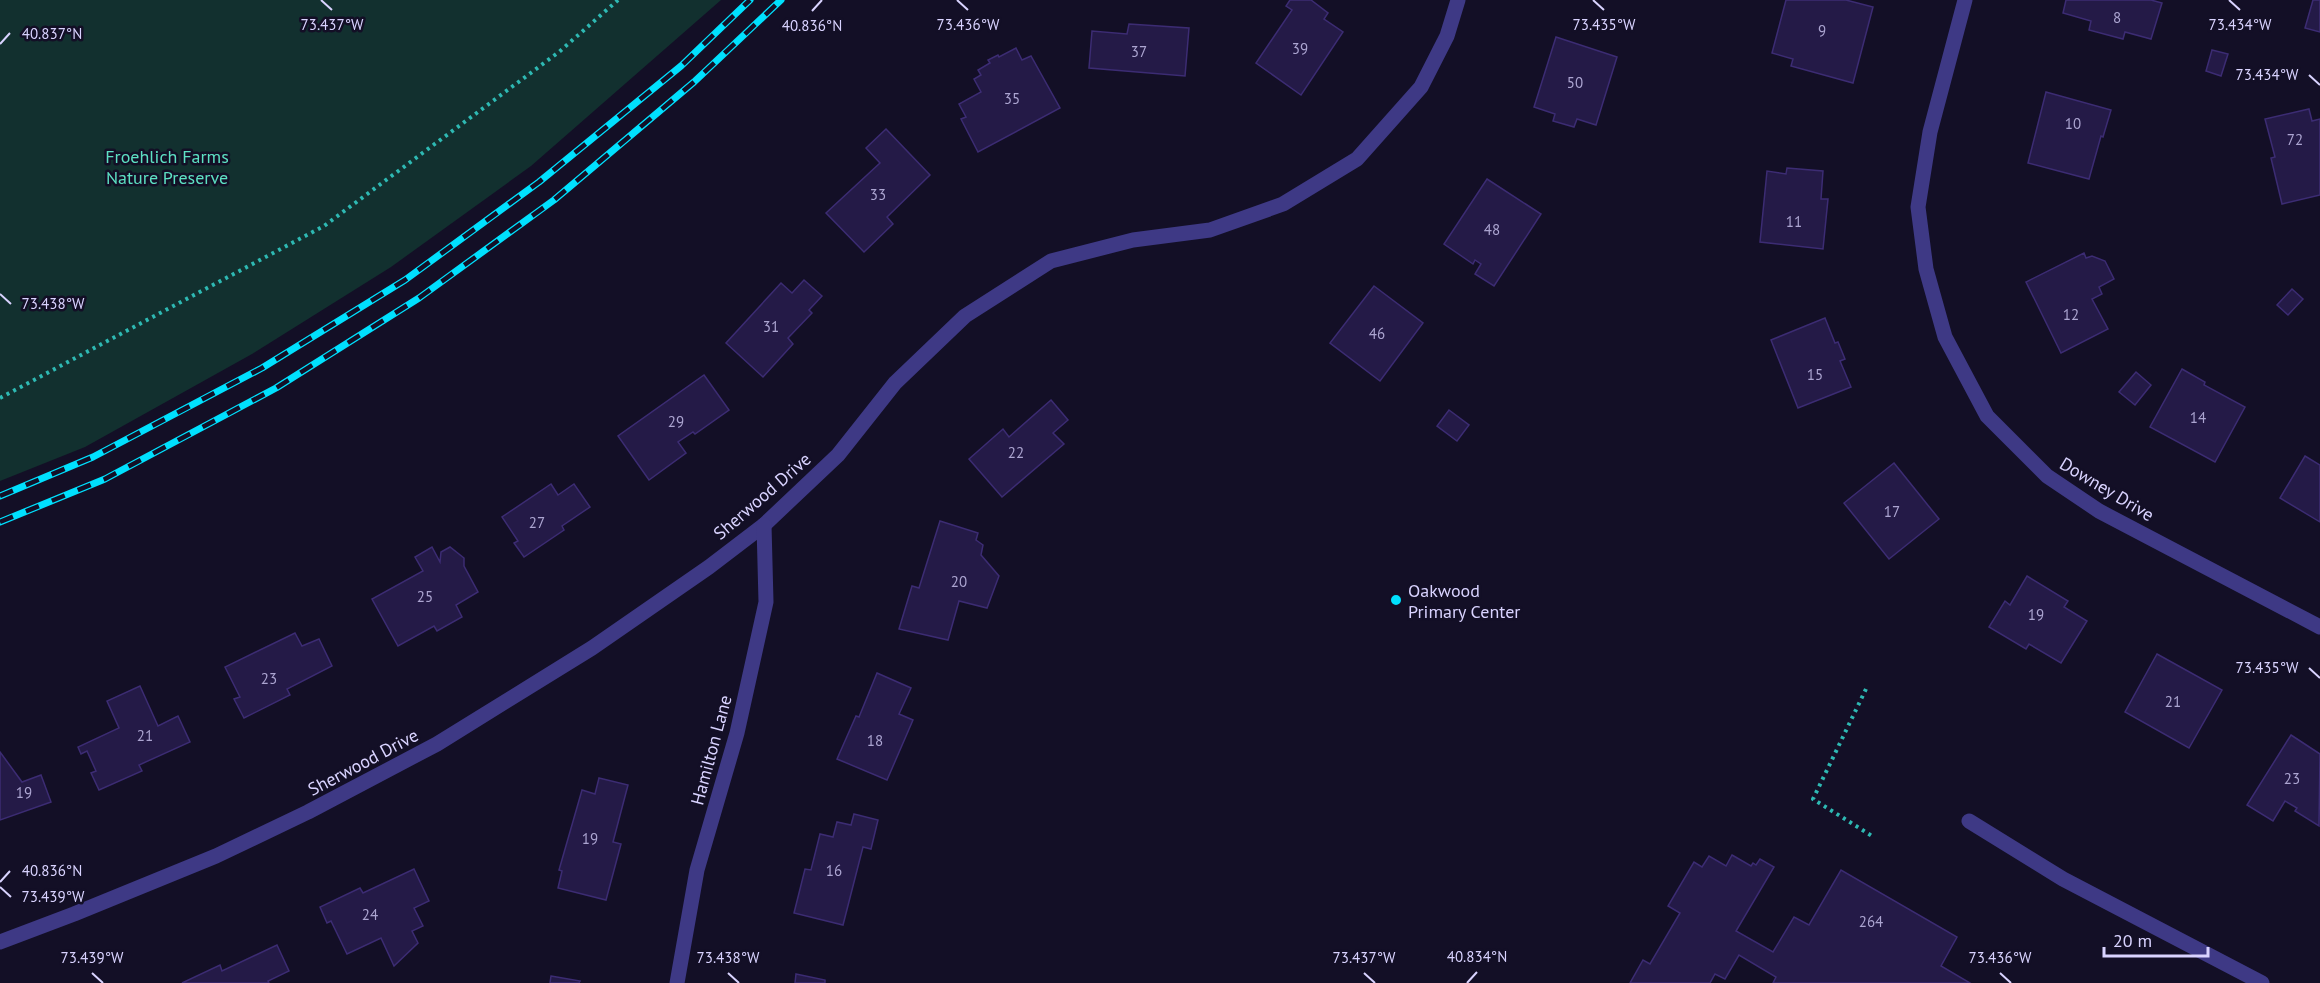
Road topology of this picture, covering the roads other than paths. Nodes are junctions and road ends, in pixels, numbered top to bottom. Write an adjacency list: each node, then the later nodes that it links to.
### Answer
1 (1458, 0): 3 (street, Sherwood Drive)
2 (1965, 0): 4 (street, Downey Drive)
3 (764, 525): 6 (street, Sherwood Drive); 7 (street, Hamilton Lane)
4 (2320, 627)
5 (1969, 821): 8 (street)
6 (0, 942)
7 (677, 983)
8 (2262, 983)

